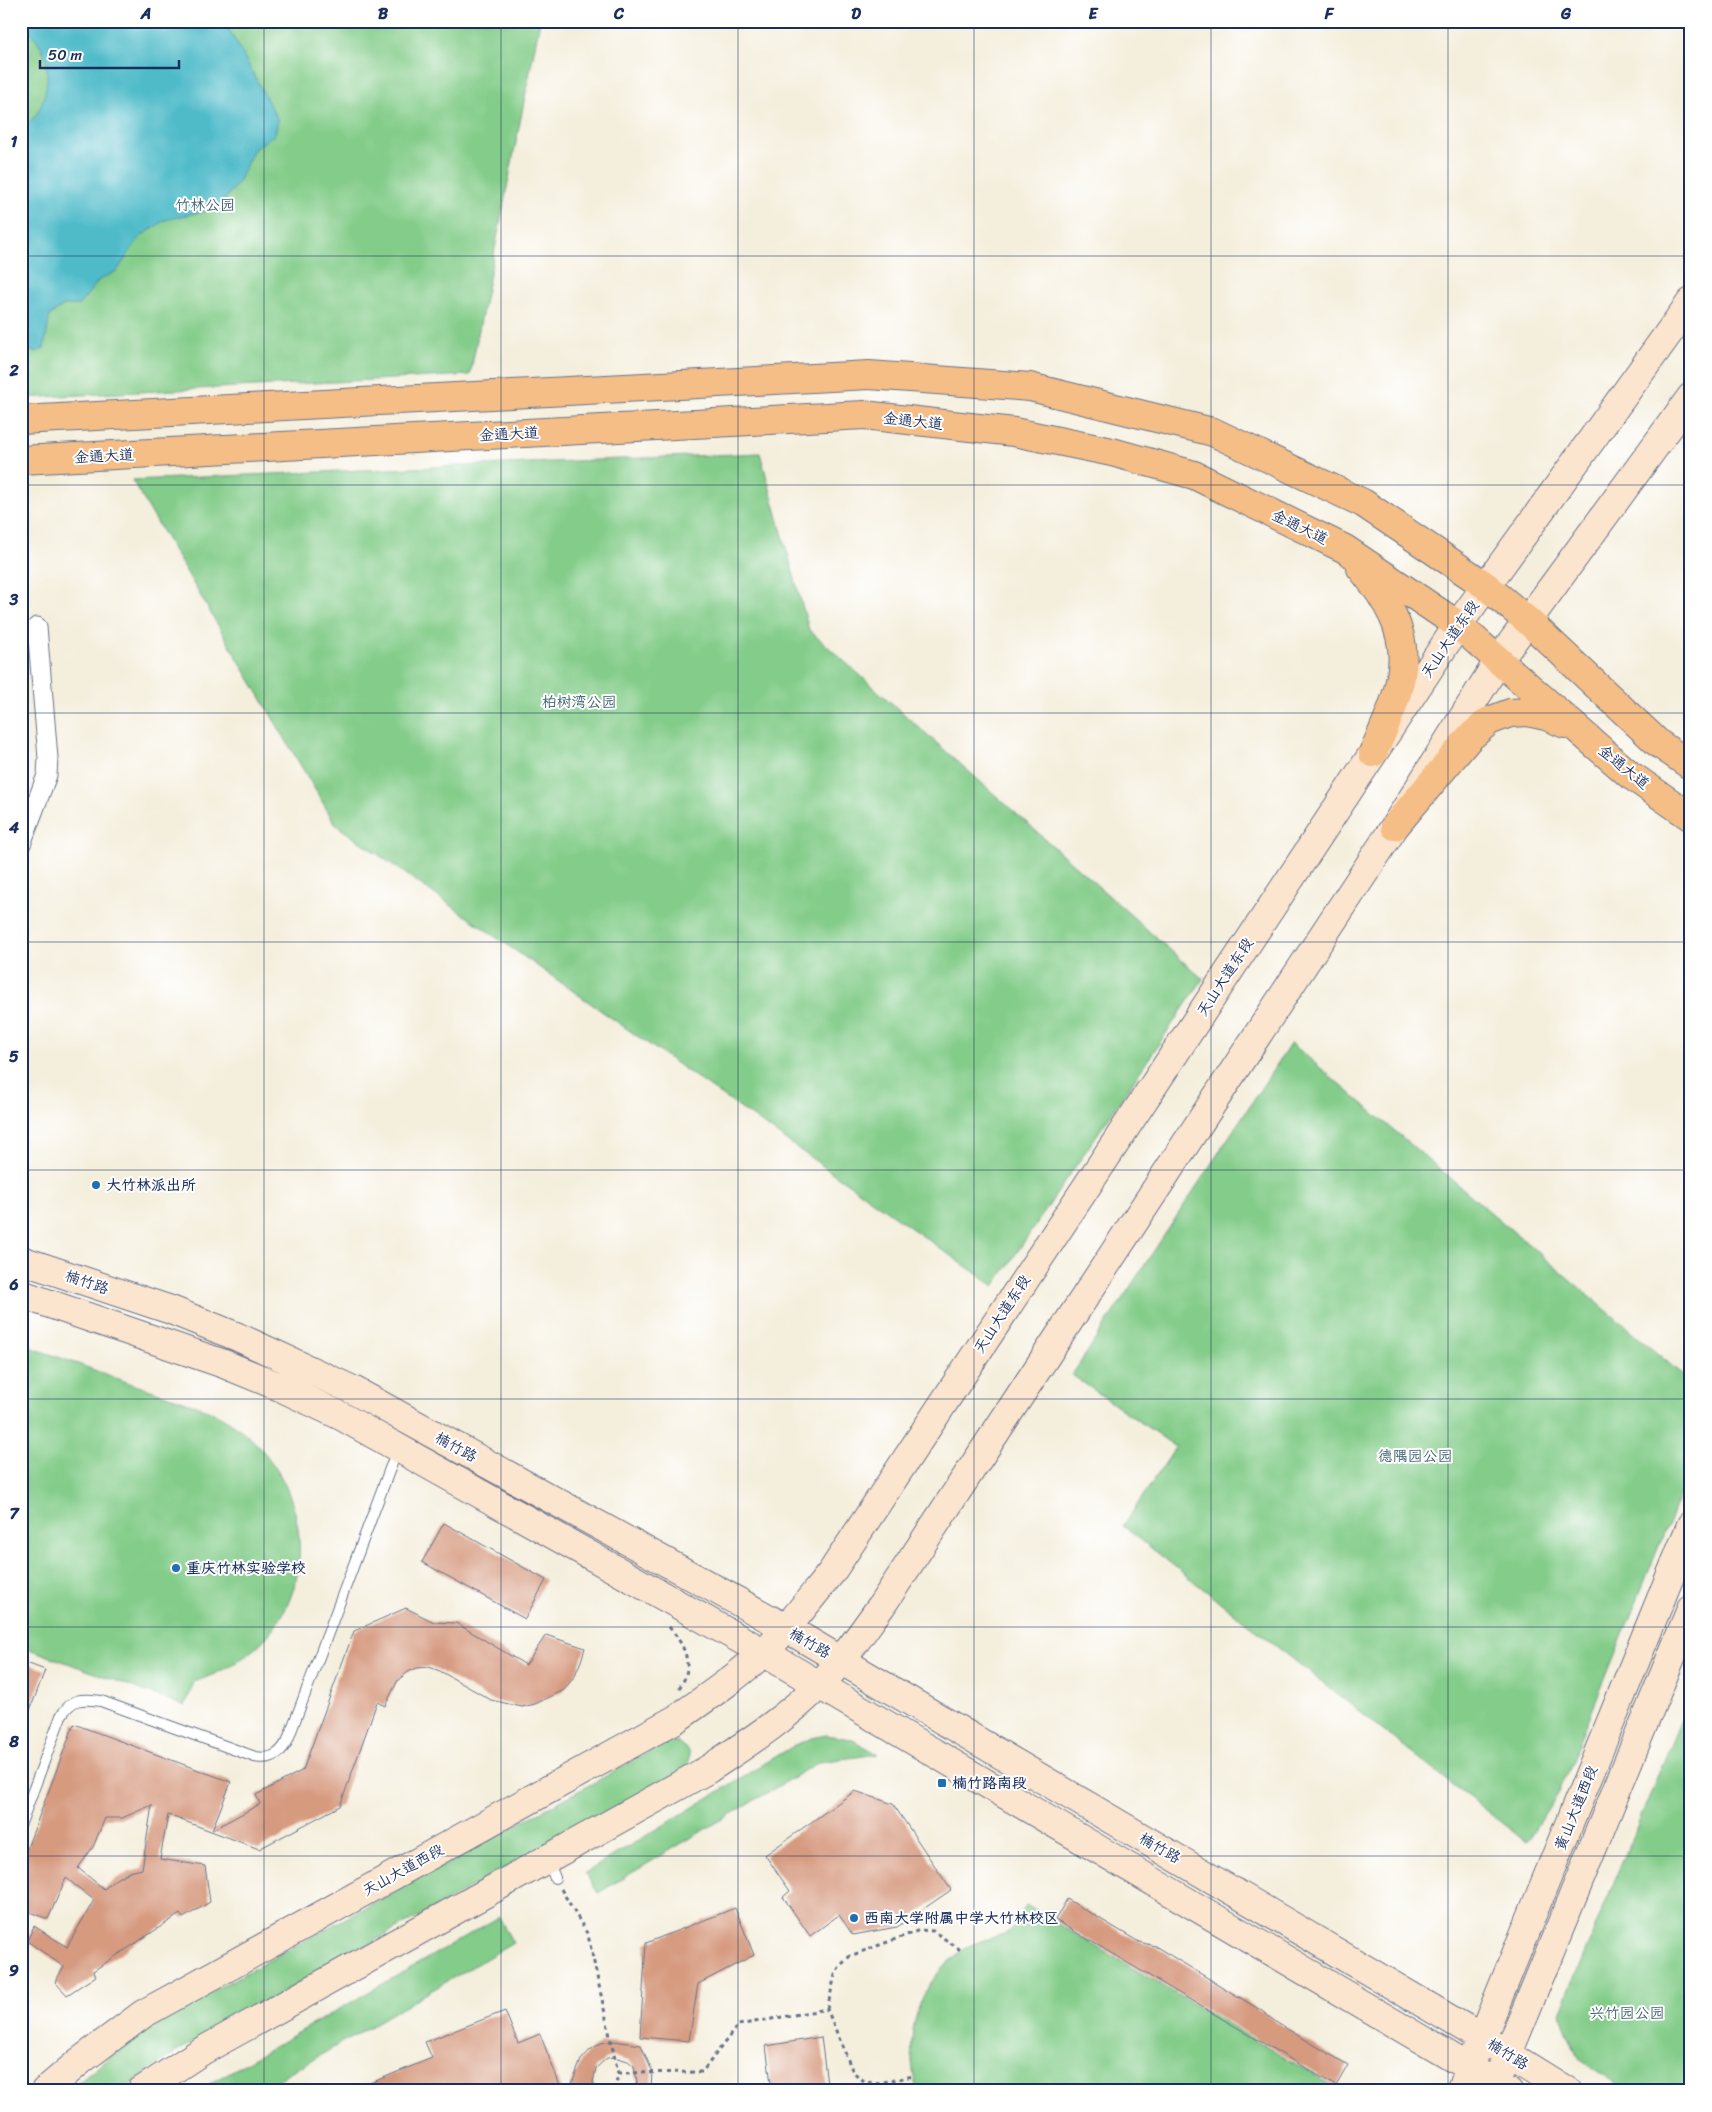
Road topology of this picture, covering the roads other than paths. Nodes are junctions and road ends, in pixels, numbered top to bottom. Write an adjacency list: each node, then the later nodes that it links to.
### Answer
1 (1691, 302): 6 (main road, 天山大道东段)
2 (1691, 397): 7 (main road)
3 (21, 420): 6 (main road)
4 (21, 460): 5 (main road, 金通大道)
5 (1345, 549): 8 (main road, 金通大道); 12 (main road)
6 (1486, 586): 7 (main road); 8 (main road, 天山大道东段)
7 (1528, 621): 10 (main road); 13 (main road)
8 (1458, 626): 10 (main road, 金通大道); 12 (main road, 天山大道东段)
9 (29, 627): 16 (street)
10 (1500, 660): 11 (main road, 金通大道); 15 (main road)
11 (1578, 729): 14 (main road, 金通大道); 15 (main road)
12 (1373, 753): 22 (main road, 天山大道东段)
13 (1691, 766)
14 (1691, 817)
15 (1395, 826): 24 (main road)
16 (21, 844)
17 (21, 1260): 22 (main road, 楠竹路)
18 (21, 1294): 19 (main road, 楠竹路)
19 (398, 1448): 23 (main road, 楠竹路); 26 (lane)
20 (1691, 1525): 27 (main road, 黄山大道西段)
21 (1691, 1609): 28 (main road, 黄山大道西段)
22 (786, 1628): 23 (main road, 天山大道东段); 24 (main road, 楠竹路)
23 (763, 1652): 25 (main road, 楠竹路); 31 (main road, 天山大道西段)
24 (841, 1661): 25 (main road); 27 (main road, 楠竹路)
25 (819, 1685): 29 (main road, 楠竹路); 32 (main road)
26 (21, 1823)
27 (1482, 2038): 28 (main road, 楠竹路); 29 (main road, 黄山大道西段)
28 (1508, 2053): 30 (main road, 黄山大道西段); 33 (main road, 楠竹路)
29 (1465, 2079): 30 (main road, 楠竹路)
30 (1500, 2088)
31 (45, 2091)
32 (141, 2091)
33 (1567, 2091)

